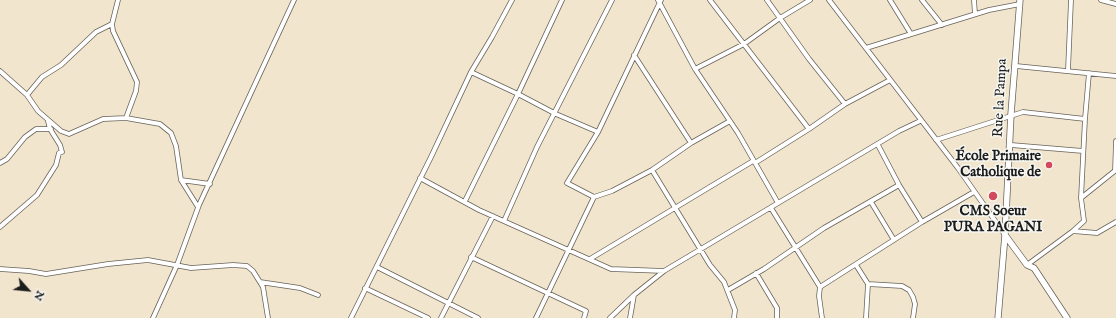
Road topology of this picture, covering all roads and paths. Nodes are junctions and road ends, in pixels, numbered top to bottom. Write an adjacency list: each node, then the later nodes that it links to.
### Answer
1 (118, 0): 20 (street)
2 (294, 0): 60 (street)
3 (512, 0): 30 (street)
4 (562, 0): 34 (street)
5 (612, 0): 37 (street)
6 (710, 0): 23 (street)
7 (767, 0): 19 (street)
8 (810, 0): 19 (street)
9 (829, 0): 24 (street)
10 (890, 0): 22 (street)
11 (922, 0): 21 (street)
12 (974, 0): 18 (street)
13 (1070, 0): 28 (street)
14 (1101, 0): 17 (street)
15 (659, 1): 25 (street); 27 (street)
16 (1020, 2): 18 (street); 26 (street, Rue la Pampa)
17 (1116, 4)
18 (974, 14): 21 (street)
19 (780, 18): 23 (street); 36 (street)
20 (112, 24): 35 (street); 39 (street)
21 (942, 25): 22 (street)
22 (911, 34): 24 (street)
23 (744, 44): 27 (street); 45 (street)
24 (866, 48): 33 (street)
25 (634, 55): 47 (street); 50 (street)
26 (1016, 66): 28 (street); 38 (street, Rue la Pampa)
27 (695, 69): 42 (street)
28 (1068, 70): 31 (street)
29 (0, 71): 35 (street)
30 (471, 72): 34 (street); 58 (street)
31 (1089, 73): 32 (street); 40 (street)
32 (1116, 76)
33 (890, 80): 36 (street); 43 (street)
34 (518, 94): 37 (street); 65 (street)
35 (27, 95): 41 (street)
36 (845, 104): 45 (street)
37 (556, 114): 47 (street); 72 (street)
38 (1011, 114): 40 (street); 48 (street); 52 (street, Rue la Pampa)
39 (126, 118): 46 (street); 59 (street)
40 (1085, 119): 53 (street)
41 (48, 120): 44 (street); 46 (street)
42 (730, 121): 50 (street); 54 (street)
43 (920, 121): 48 (street); 51 (street)
44 (50, 128): 46 (street); 55 (street); 75 (street)
45 (809, 129): 54 (street)
46 (61, 131)
47 (598, 132): 63 (street)
48 (936, 140): 62 (street)
49 (1116, 141): 57 (street)
50 (691, 143): 56 (street)
51 (878, 145): 61 (street); 67 (street)
52 (1011, 145): 53 (street); 77 (street, Rue la Pampa)
53 (1083, 151): 64 (street)
54 (754, 162): 67 (street); 69 (street)
55 (0, 164)
56 (652, 170): 63 (street); 69 (street)
57 (1116, 170): 64 (street)
58 (420, 178): 65 (street); 87 (street)
59 (181, 180): 60 (street); 68 (street)
60 (210, 184): 68 (street)
61 (899, 185): 66 (street); 73 (street)
62 (974, 192): 73 (street); 77 (street)
63 (594, 197): 80 (street)
64 (1080, 198): 76 (street)
65 (465, 201): 71 (street)
66 (871, 202): 78 (street); 79 (street)
67 (778, 203): 70 (street)
68 (198, 207): 84 (street)
69 (674, 208): 81 (street); 83 (street)
70 (771, 208): 79 (street); 81 (street)
71 (493, 216): 72 (street); 82 (street)
72 (504, 221): 80 (street)
73 (922, 222): 78 (street)
74 (1116, 222): 76 (street)
75 (0, 227)
76 (1073, 231): 86 (street)
77 (1005, 235): 86 (street); 115 (street, Rue la Pampa)
78 (894, 240): 85 (street)
79 (794, 247): 90 (street); 93 (street)
80 (569, 249): 83 (street); 96 (street)
81 (701, 249): 89 (street); 95 (street)
82 (471, 257): 96 (street); 99 (street)
83 (590, 259): 89 (street)
84 (177, 265): 88 (street); 91 (street); 100 (street)
85 (856, 265): 92 (street); 93 (street)
86 (1027, 265): 116 (street)
87 (377, 267): 94 (street); 99 (street)
88 (0, 270)
89 (664, 271): 98 (street)
90 (756, 273): 95 (street); 111 (street)
91 (260, 282): 97 (street); 101 (street)
92 (868, 284): 113 (street); 114 (street)
93 (820, 287): 112 (street)
94 (365, 288): 102 (street); 103 (street)
95 (728, 290): 110 (street)
96 (548, 294): 106 (street); 107 (street)
97 (318, 295)
98 (634, 295): 108 (street); 109 (street)
99 (447, 302): 104 (street); 105 (street)
100 (153, 318)
101 (268, 318)
102 (350, 318)
103 (428, 318)
104 (441, 318)
105 (478, 318)
106 (536, 318)
107 (584, 318)
108 (610, 318)
109 (630, 318)
110 (734, 318)
111 (777, 318)
112 (822, 318)
113 (866, 318)
114 (913, 318)
115 (998, 318)
116 (1067, 318)

